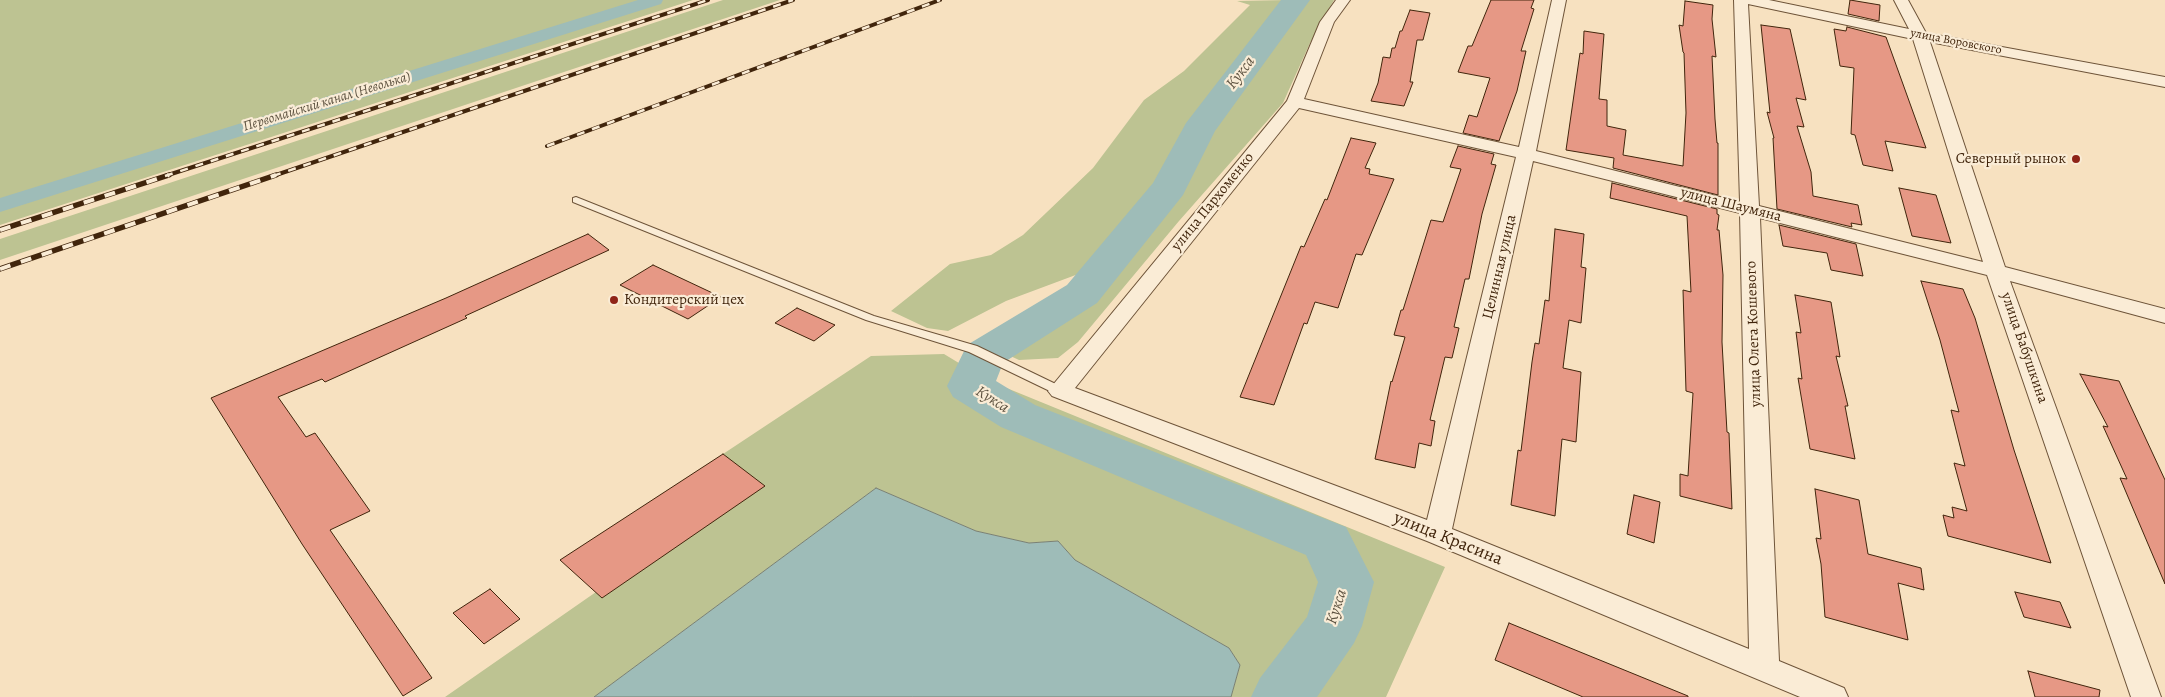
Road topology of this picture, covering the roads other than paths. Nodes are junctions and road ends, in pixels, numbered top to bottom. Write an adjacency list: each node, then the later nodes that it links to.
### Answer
1 (1343, 0): 8 (street, улица Пархоменко)
2 (1558, 0): 9 (street, Целинная улица)
3 (1741, 0): 11 (street, улица Олега Кошевого)
4 (1748, 0): 6 (street, улица Воровского)
5 (1901, 0): 6 (street, улица Бабушкина)
6 (1920, 36): 7 (street, улица Воровского); 12 (street, улица Бабушкина)
7 (2165, 82)
8 (1295, 102): 9 (street, улица Шаумяна); 14 (street, улица Пархоменко)
9 (1526, 154): 11 (street, улица Шаумяна); 15 (street, Целинная улица)
10 (576, 200): 14 (lane)
11 (1750, 209): 12 (street, улица Шаумяна); 16 (street, улица Олега Кошевого)
12 (1996, 271): 13 (street, улица Шаумяна); 18 (street, улица Бабушкина)
13 (2165, 316)
14 (1060, 390): 15 (street, улица Красина)
15 (1437, 534): 16 (street, улица Красина)
16 (1764, 669): 17 (street, улица Красина)
17 (1833, 697)
18 (2146, 697)

